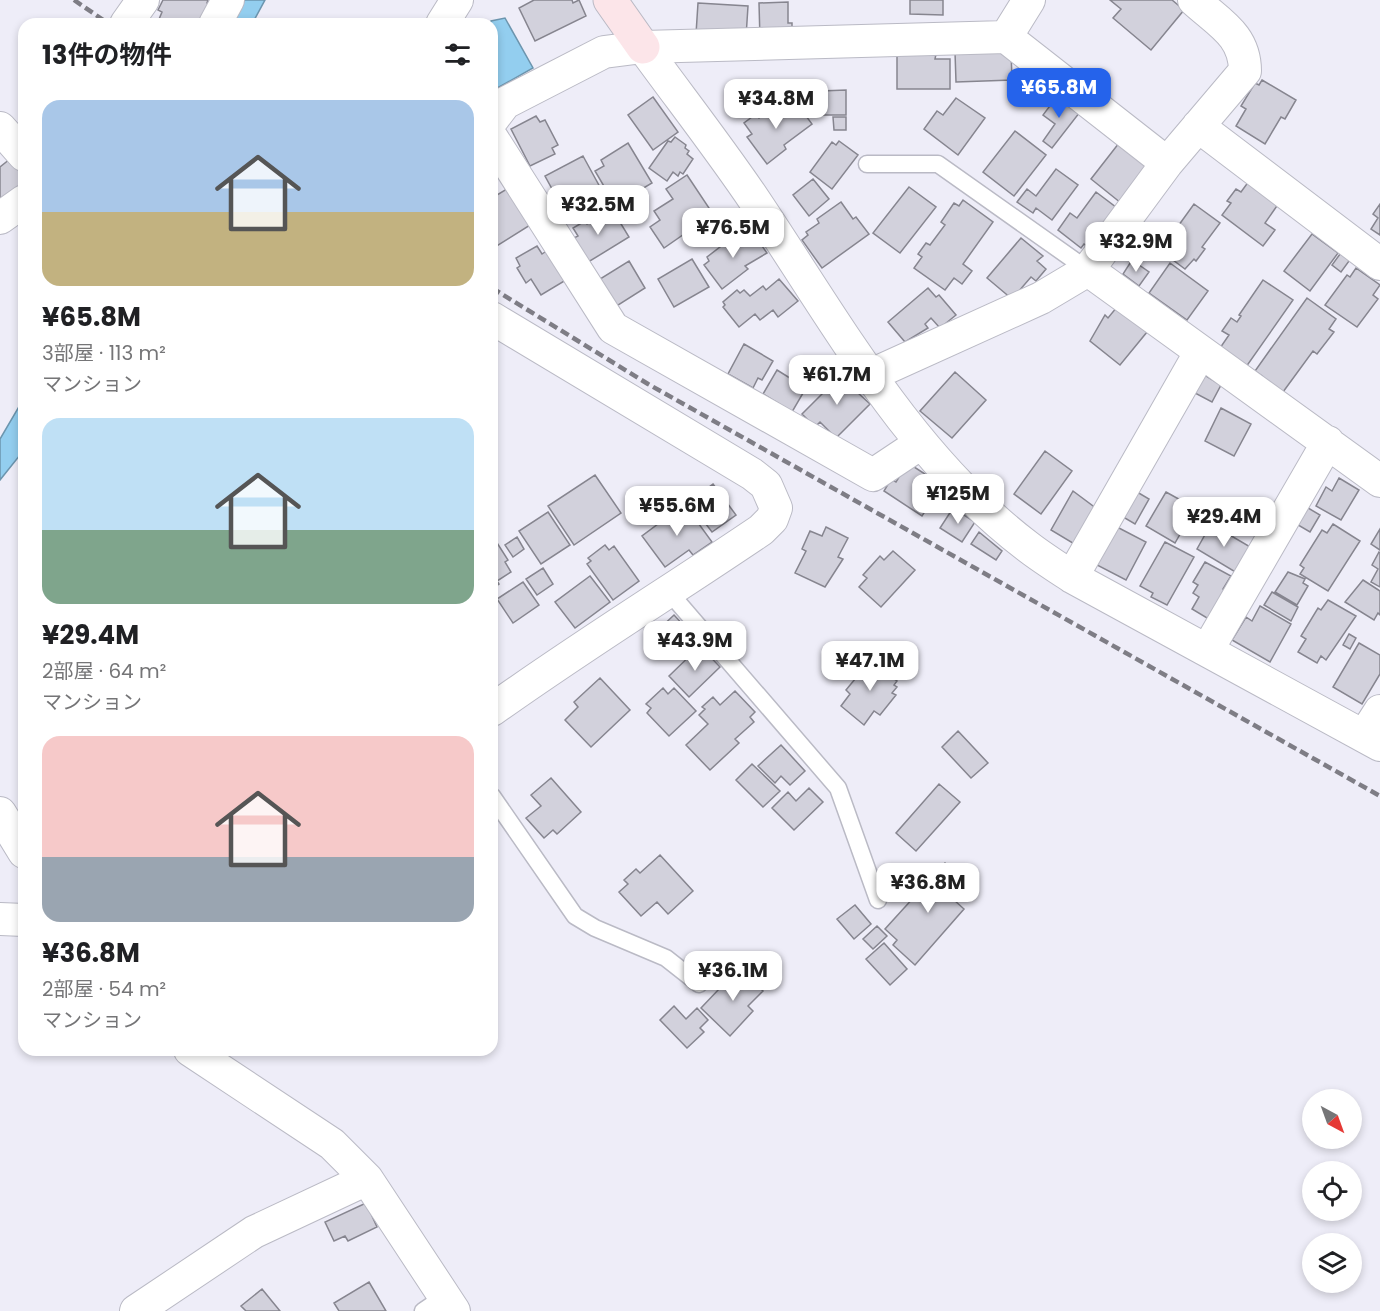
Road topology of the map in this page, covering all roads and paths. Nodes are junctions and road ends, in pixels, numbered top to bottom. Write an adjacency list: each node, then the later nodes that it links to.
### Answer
1 (143, 0): 7 (street)
2 (228, 0): 8 (street)
3 (457, 0): 9 (street)
4 (610, 0): 11 (street)
5 (1029, 0): 10 (street)
6 (1194, 0): 13 (street)
7 (130, 18)
8 (218, 18)
9 (446, 18)
10 (1006, 37): 11 (street); 17 (street)
11 (643, 47): 12 (street); 25 (street)
12 (498, 112)
13 (1198, 126): 17 (street); 21 (street)
14 (0, 128): 16 (street)
15 (498, 147): 27 (street)
16 (18, 148)
17 (1167, 163): 22 (street)
18 (867, 164): 22 (lane)
19 (18, 205): 20 (street)
20 (0, 218)
21 (1380, 264)
22 (1088, 270): 24 (street); 25 (street)
23 (498, 322): 30 (street)
24 (1200, 352): 26 (street); 29 (street)
25 (871, 375): 27 (street)
26 (1328, 442): 28 (street); 31 (street)
27 (921, 443): 29 (street)
28 (1380, 481)
29 (1072, 577): 31 (street)
30 (669, 592): 32 (street); 37 (lane)
31 (1208, 649): 33 (street)
32 (498, 706)
33 (1375, 731)
34 (498, 805): 40 (lane)
35 (0, 813): 36 (street)
36 (18, 842)
37 (878, 900)
38 (0, 919): 39 (street)
39 (18, 920)
40 (699, 984)
41 (199, 1056): 42 (street)
42 (367, 1179): 43 (street); 44 (street)
43 (441, 1306)
44 (136, 1311)

